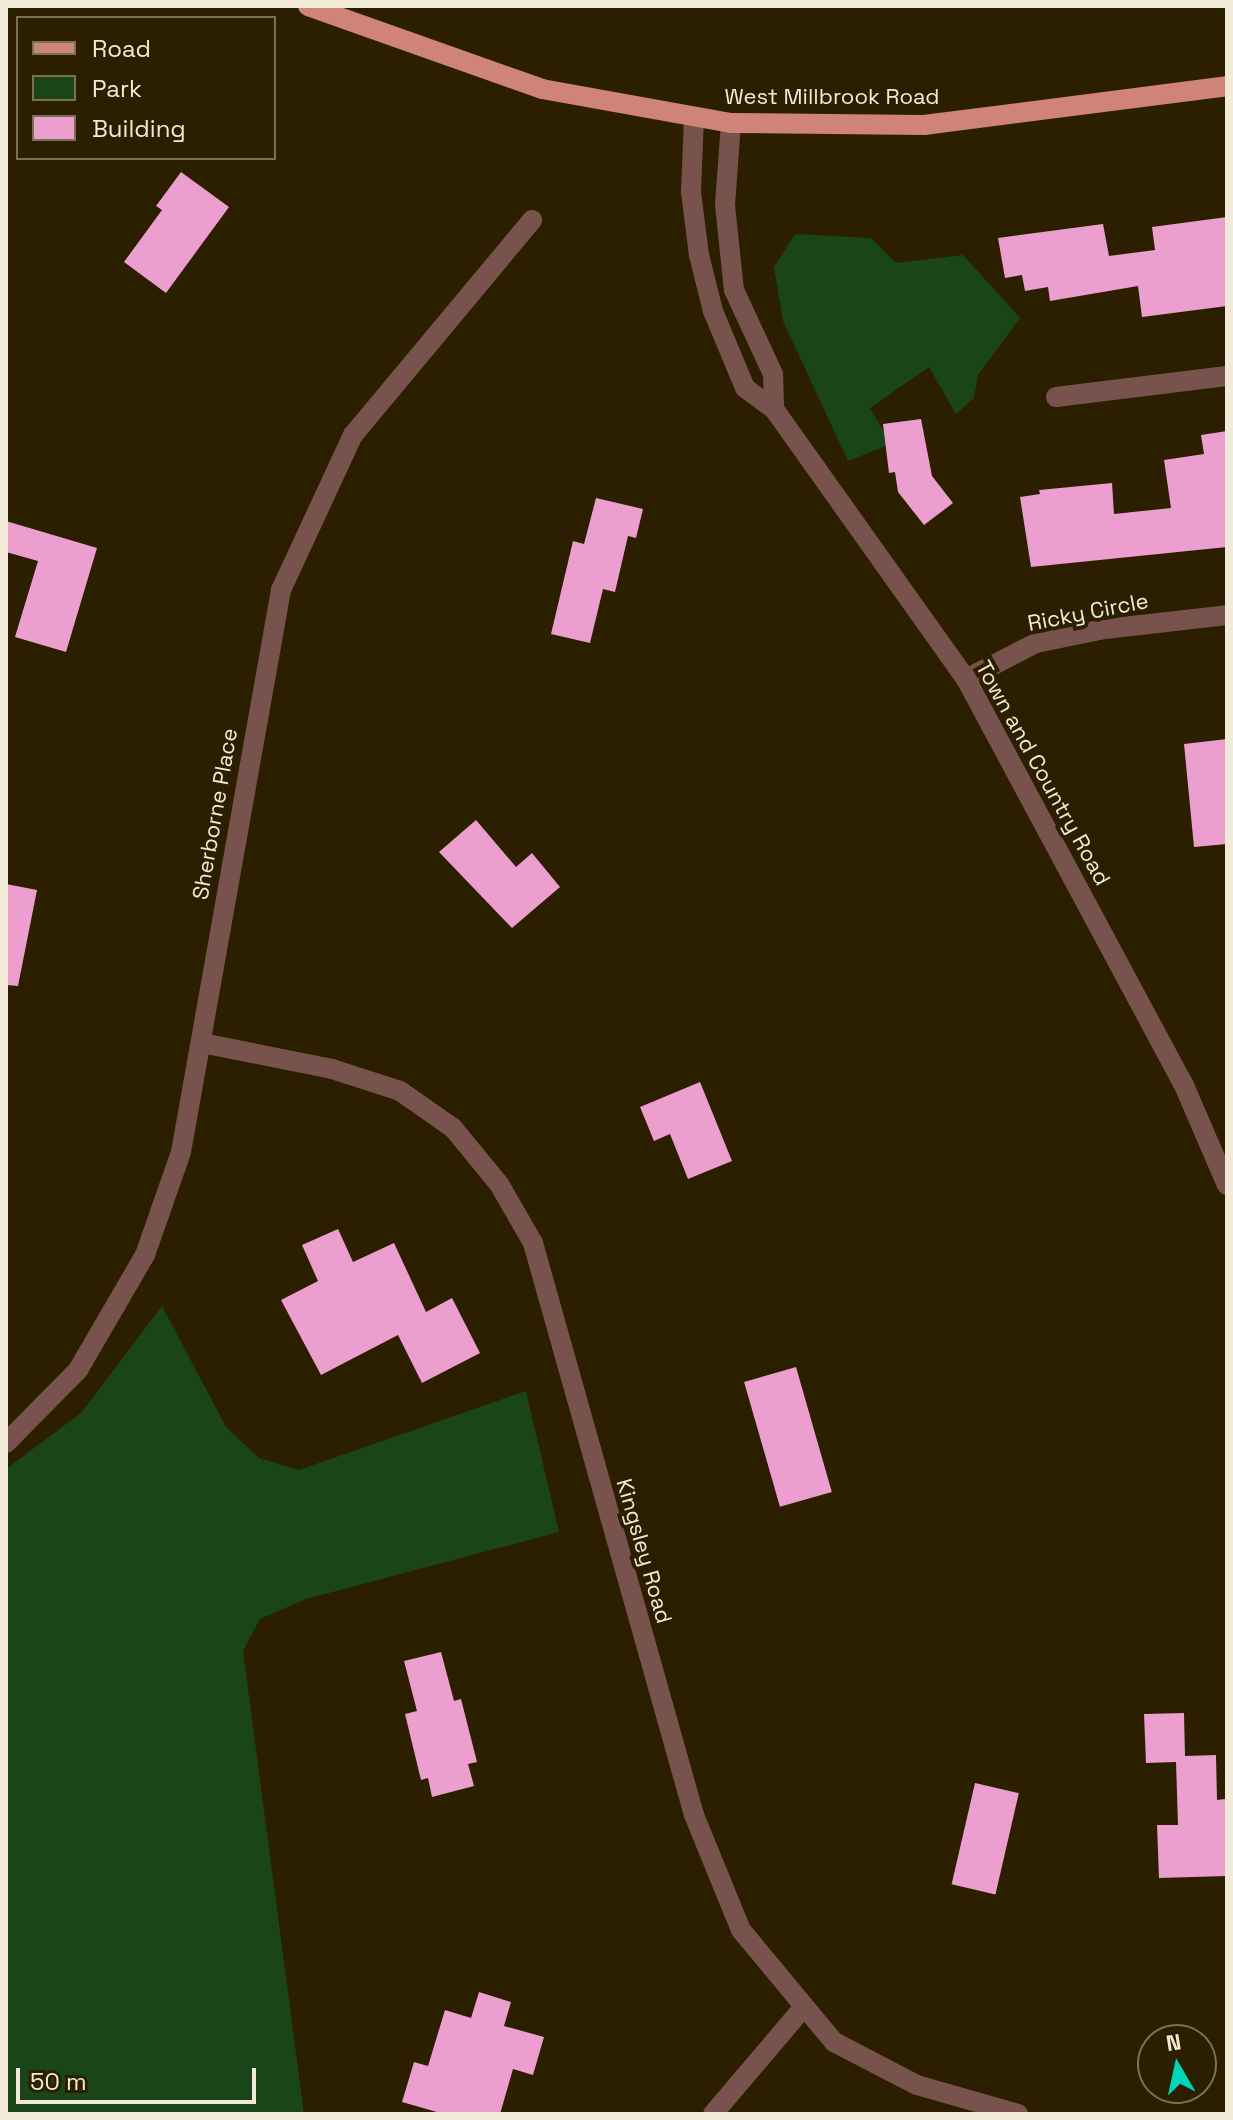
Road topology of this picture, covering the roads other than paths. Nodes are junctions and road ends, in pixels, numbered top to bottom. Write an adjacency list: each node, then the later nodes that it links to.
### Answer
1 (320, 9): 3 (main road, West Millbrook Road)
2 (1227, 86): 4 (main road, West Millbrook Road)
3 (694, 117): 4 (main road, West Millbrook Road); 8 (street, Town and Country Road)
4 (731, 123): 8 (street)
5 (532, 220): 11 (street, Sherborne Place)
6 (1227, 376): 7 (street)
7 (1056, 397)
8 (774, 409): 10 (street, Town and Country Road)
9 (1227, 615): 10 (street, Ricky Circle)
10 (966, 679): 12 (street, Town and Country Road)
11 (202, 1043): 13 (street, Sherborne Place); 14 (street, Kingsley Road)
12 (1227, 1183)
13 (6, 1443)
14 (802, 2009): 15 (street); 16 (street, Kingsley Road)
15 (713, 2114)
16 (1018, 2114)

